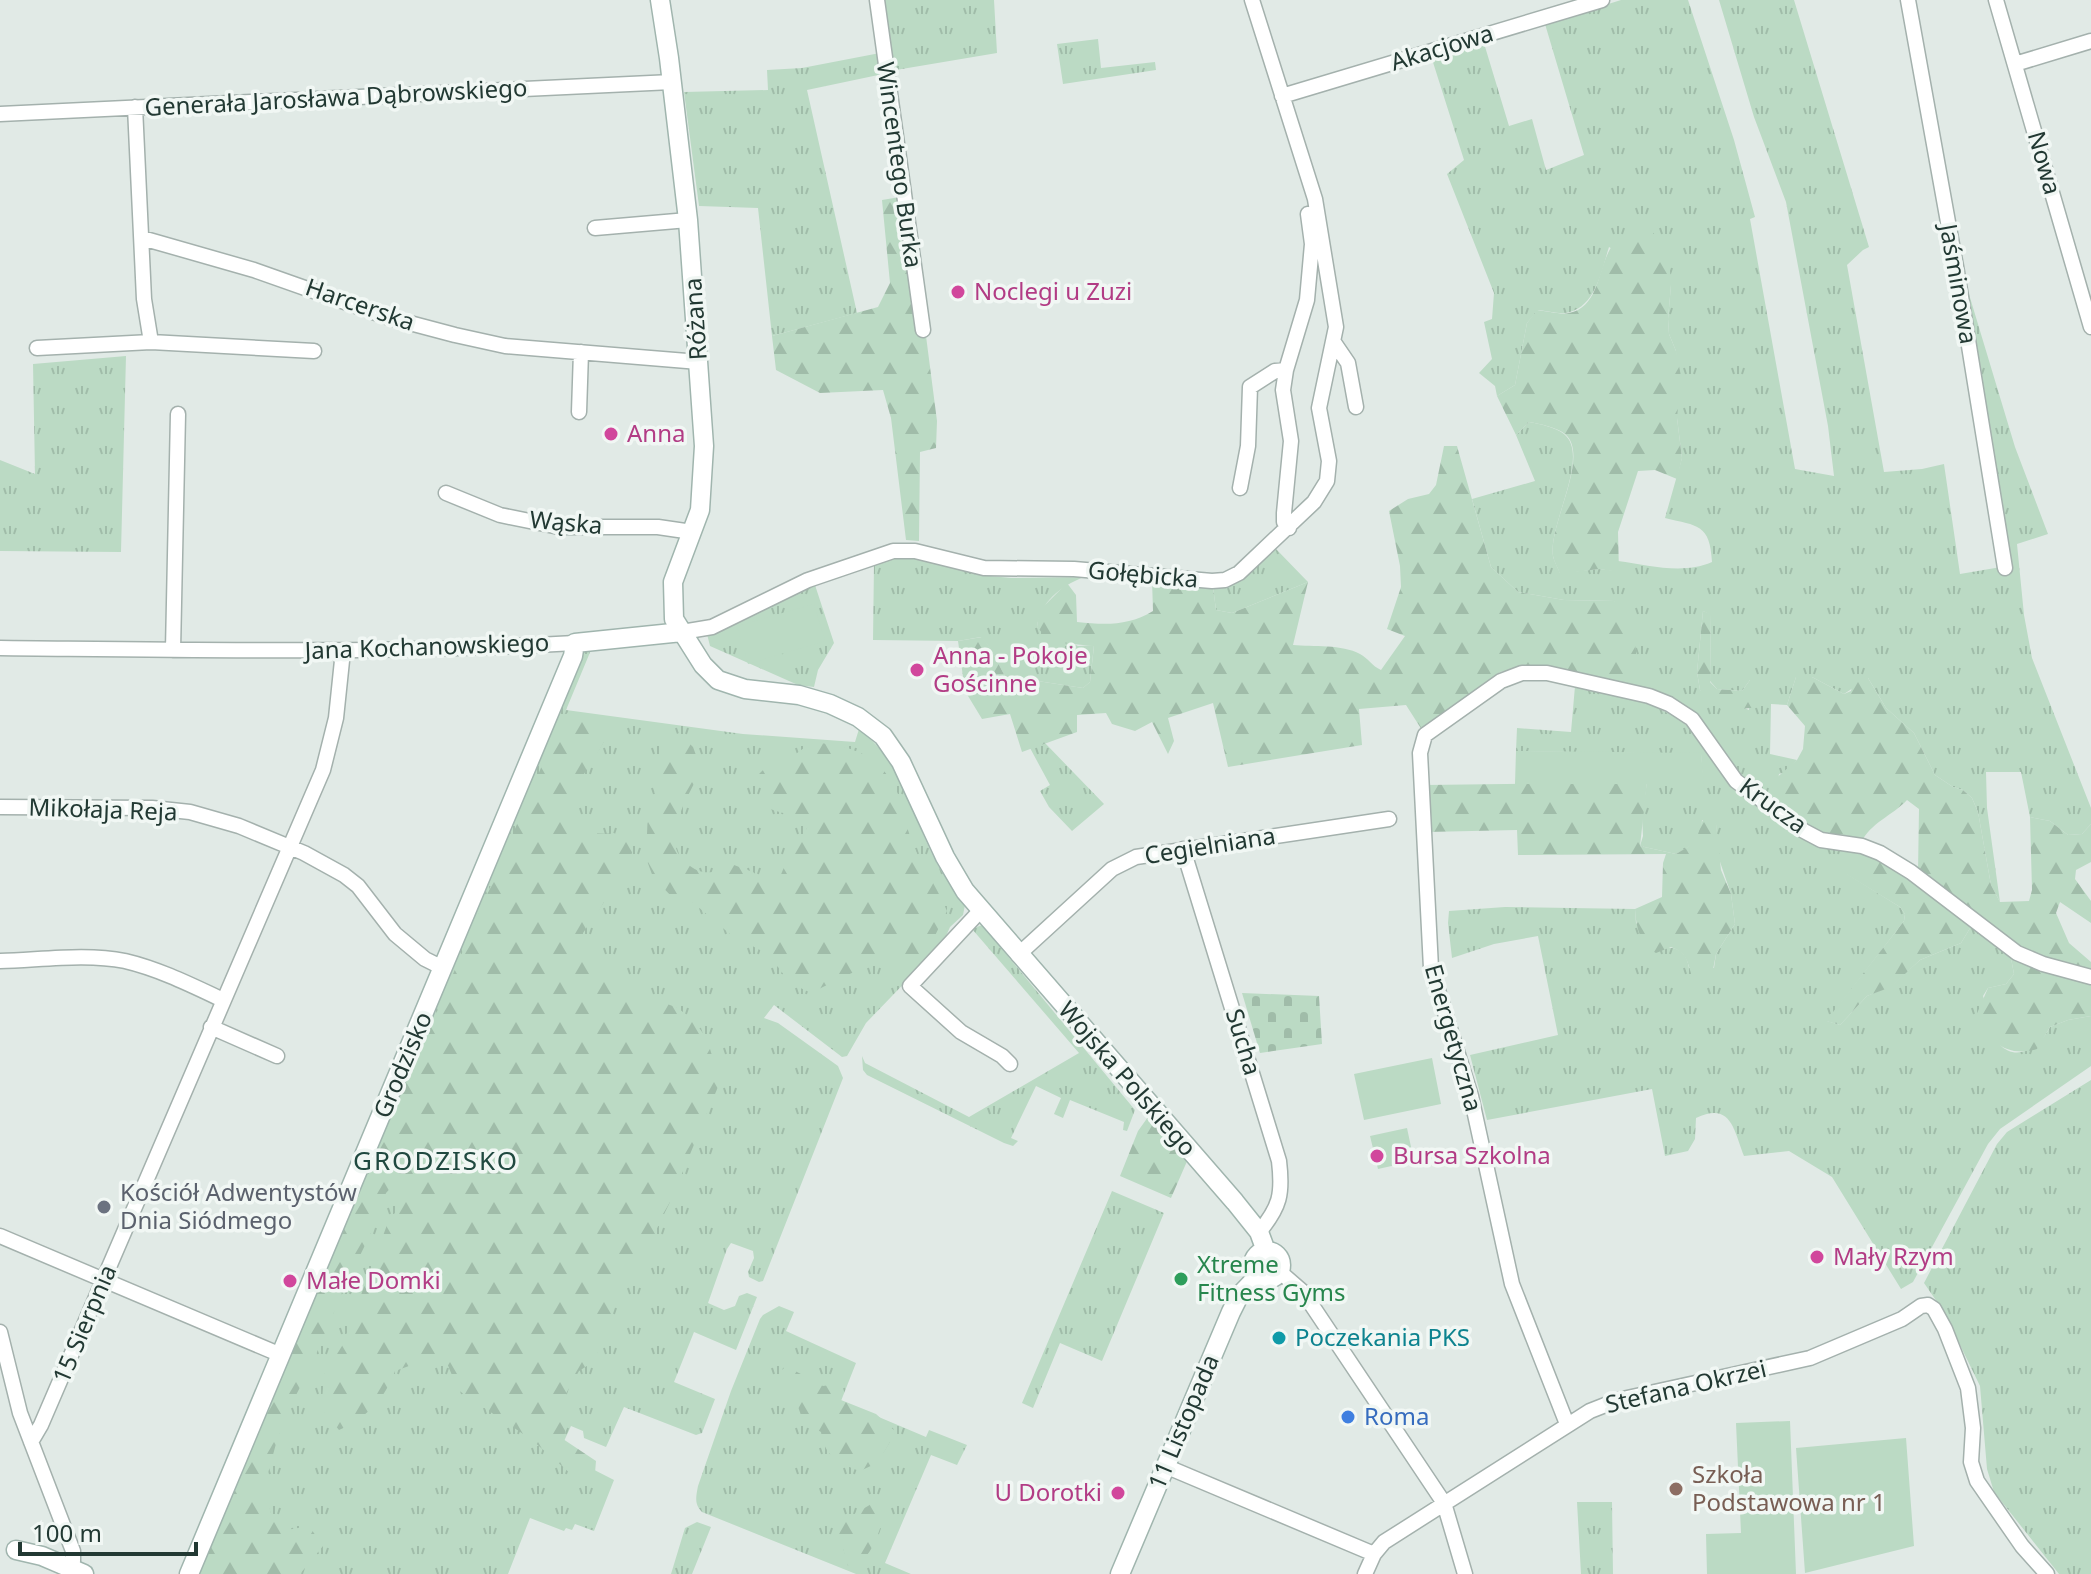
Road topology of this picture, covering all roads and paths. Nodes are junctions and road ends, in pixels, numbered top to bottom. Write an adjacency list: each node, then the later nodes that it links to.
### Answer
1 (660, 0): 9 (street, Różana)
2 (877, 0): 18 (street, Wincentego Burka)
3 (1252, 0): 10 (street, Gołębicka)
4 (1602, 0): 10 (street, Akacjowa)
5 (1908, 0): 33 (street, Jaśminowa)
6 (1996, 0): 8 (street, Nowa)
7 (2091, 41): 8 (street)
8 (2015, 64): 17 (street, Nowa)
9 (672, 82): 11 (street, Generała Jarosława Dąbrowskiego); 14 (street, Różana)
10 (1282, 96): 13 (street, Gołębicka)
11 (135, 107): 12 (street, Generała Jarosława Dąbrowskiego); 16 (street)
12 (0, 114)
13 (1301, 154): 19 (street, Gołębicka); 25 (street)
14 (688, 220): 15 (street); 24 (street, Różana)
15 (595, 228)
16 (142, 238): 20 (street); 23 (street, Harcerska)
17 (2091, 327)
18 (923, 330)
19 (1333, 341): 26 (street); 31 (street, Gołębicka)
20 (151, 342): 21 (street); 22 (street)
21 (37, 348)
22 (314, 351)
23 (581, 352): 24 (street, Harcerska); 27 (street)
24 (699, 362): 32 (street, Różana)
25 (1286, 370): 29 (street); 31 (street)
26 (1356, 407)
27 (579, 412)
28 (178, 414): 37 (street)
29 (1240, 488)
30 (446, 493): 32 (street, Wąska)
31 (1289, 528): 34 (street, Gołębicka)
32 (692, 532): 34 (street, Różana)
33 (2005, 568)
34 (682, 632): 35 (street, Jana Kochanowskiego); 44 (street, Wojska Polskiego)
35 (575, 643): 38 (street, Jana Kochanowskiego); 47 (street, Grodzisko)
36 (0, 648): 37 (street, Jana Kochanowskiego)
37 (173, 650): 38 (street, Jana Kochanowskiego)
38 (343, 651): 42 (street, 15 Sierpnia)
39 (1465, 708): 48 (street, Krucza); 61 (street, Energetyczna)
40 (0, 807): 42 (street, Mikołaja Reja)
41 (1389, 819): 43 (street, Cegielniana)
42 (291, 848): 47 (street, Mikołaja Reja); 49 (street, 15 Sierpnia)
43 (1183, 849): 45 (street, Cegielniana); 53 (street, Sucha)
44 (981, 910): 45 (street, Wojska Polskiego); 52 (street)
45 (1018, 955): 53 (street, Wojska Polskiego)
46 (0, 961): 49 (street)
47 (443, 968): 60 (street, Grodzisko)
48 (2091, 977)
49 (223, 1000): 50 (street, 15 Sierpnia)
50 (211, 1027): 51 (street); 58 (street, 15 Sierpnia)
51 (277, 1056)
52 (1010, 1064)
53 (1259, 1232): 55 (street, Wojska Polskiego)
54 (0, 1236): 58 (street)
55 (1266, 1251): 56 (street); 57 (street)
56 (1280, 1272): 57 (street); 64 (street)
57 (1258, 1276): 63 (street, 11 Listopada)
58 (104, 1279): 60 (street); 62 (street, 15 Sierpnia)
59 (0, 1332): 62 (street)
60 (281, 1355): 68 (street, Grodzisko)
61 (1567, 1424): 64 (street, Stefana Okrzei); 72 (street, Stefana Okrzei)
62 (31, 1442): 67 (street)
63 (1165, 1466): 66 (street); 69 (street, 11 Listopada)
64 (1444, 1503): 66 (street, Stefana Okrzei); 71 (street)
65 (8, 1546): 67 (street)
66 (1374, 1554): 70 (street)
67 (70, 1572)
68 (189, 1574)
69 (1120, 1574)
70 (1365, 1574)
71 (1465, 1574)
72 (2047, 1574)

